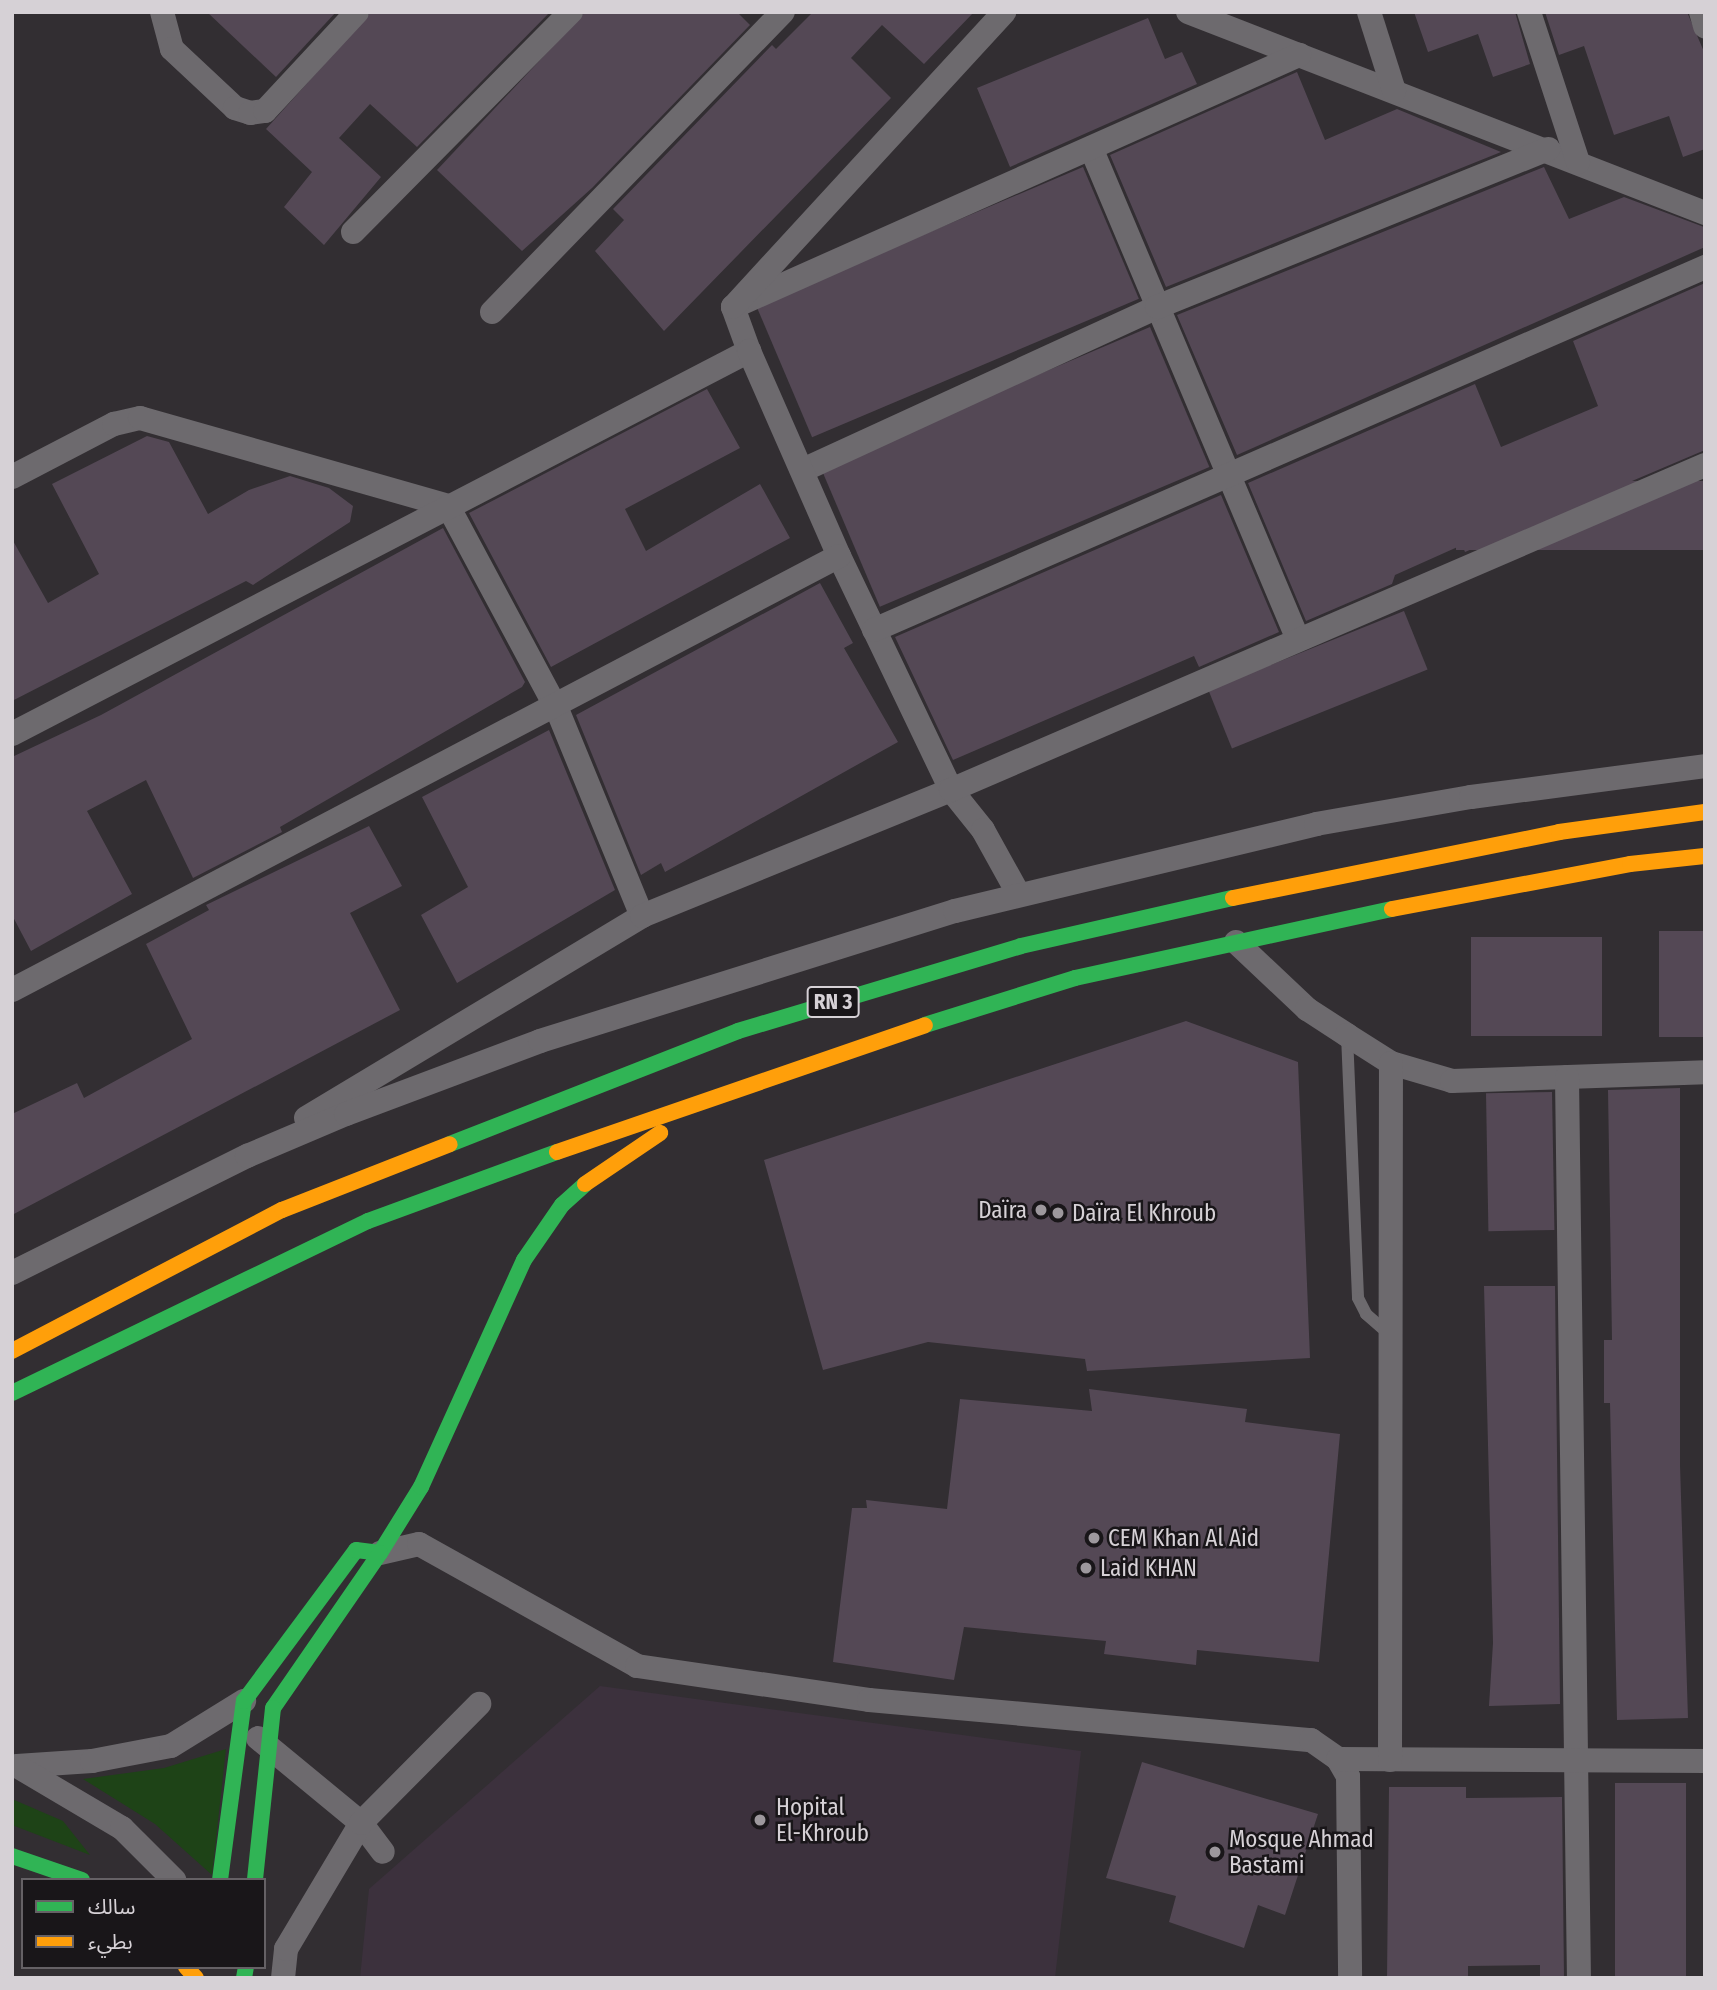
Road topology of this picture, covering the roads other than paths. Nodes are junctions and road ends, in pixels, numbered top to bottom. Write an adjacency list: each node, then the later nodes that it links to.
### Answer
1 (162, 12): 2 (street)
2 (358, 12)
3 (571, 12): 18 (street)
4 (783, 12): 22 (street)
5 (1003, 12): 20 (street)
6 (1188, 12): 10 (street)
7 (1369, 12): 13 (street)
8 (1529, 12): 16 (street)
9 (1700, 12): 11 (street)
10 (1214, 17): 12 (street)
11 (1705, 26)
12 (1299, 55): 13 (street); 14 (street)
13 (1394, 91): 15 (street)
14 (1091, 148): 20 (street); 21 (street)
15 (1548, 149): 16 (street); 21 (street)
16 (1578, 162): 17 (street)
17 (1705, 213)
18 (353, 232)
19 (1705, 267): 26 (street)
20 (733, 307): 23 (street)
21 (1157, 307): 25 (street); 26 (street)
22 (492, 312)
23 (749, 351): 25 (street); 28 (street)
24 (1705, 465): 31 (street)
25 (803, 470): 29 (street)
26 (1230, 473): 30 (street); 31 (street)
27 (12, 477): 28 (street)
28 (448, 506): 32 (street); 33 (street)
29 (839, 556): 30 (street); 32 (street)
30 (874, 630): 35 (street)
31 (1297, 637): 35 (street)
32 (557, 709): 39 (street); 41 (street)
33 (12, 734)
34 (1705, 766): 38 (street)
35 (951, 790): 38 (street); 39 (street)
36 (1705, 812): 50 (main road, RN 3)
37 (1705, 856): 40 (main road, RN 3)
38 (1018, 895): 47 (street)
39 (642, 916): 47 (street)
40 (1236, 942): 42 (street); 46 (main road, RN 3)
41 (15, 987)
42 (1347, 1035): 43 (street); 49 (lane)
43 (1391, 1063): 45 (street); 49 (street)
44 (1705, 1072): 45 (street)
45 (1567, 1077): 62 (street)
46 (734, 1088): 51 (main road, RN 3); 52 (main road)
47 (247, 1156): 48 (street)
48 (12, 1273)
49 (1391, 1335): 60 (street)
50 (12, 1351)
51 (12, 1393)
52 (421, 1487): 53 (street); 54 (main road)
53 (419, 1544): 54 (street); 59 (street)
54 (380, 1553): 55 (main road); 58 (main road)
55 (244, 1701): 57 (main road); 63 (street)
56 (479, 1704): 64 (street)
57 (240, 1731): 58 (street); 69 (main road)
58 (270, 1742): 64 (street); 70 (main road)
59 (1338, 1759): 60 (street); 72 (street)
60 (1390, 1759): 62 (street)
61 (1705, 1761): 62 (street)
62 (1577, 1762): 73 (street)
63 (14, 1765): 68 (street)
64 (361, 1823): 65 (street); 71 (street)
65 (383, 1852)
66 (12, 1856): 67 (main road)
67 (76, 1878)
68 (172, 1878)
69 (220, 1878)
70 (255, 1878)
71 (283, 1978)
72 (1350, 1978)
73 (1579, 1978)

